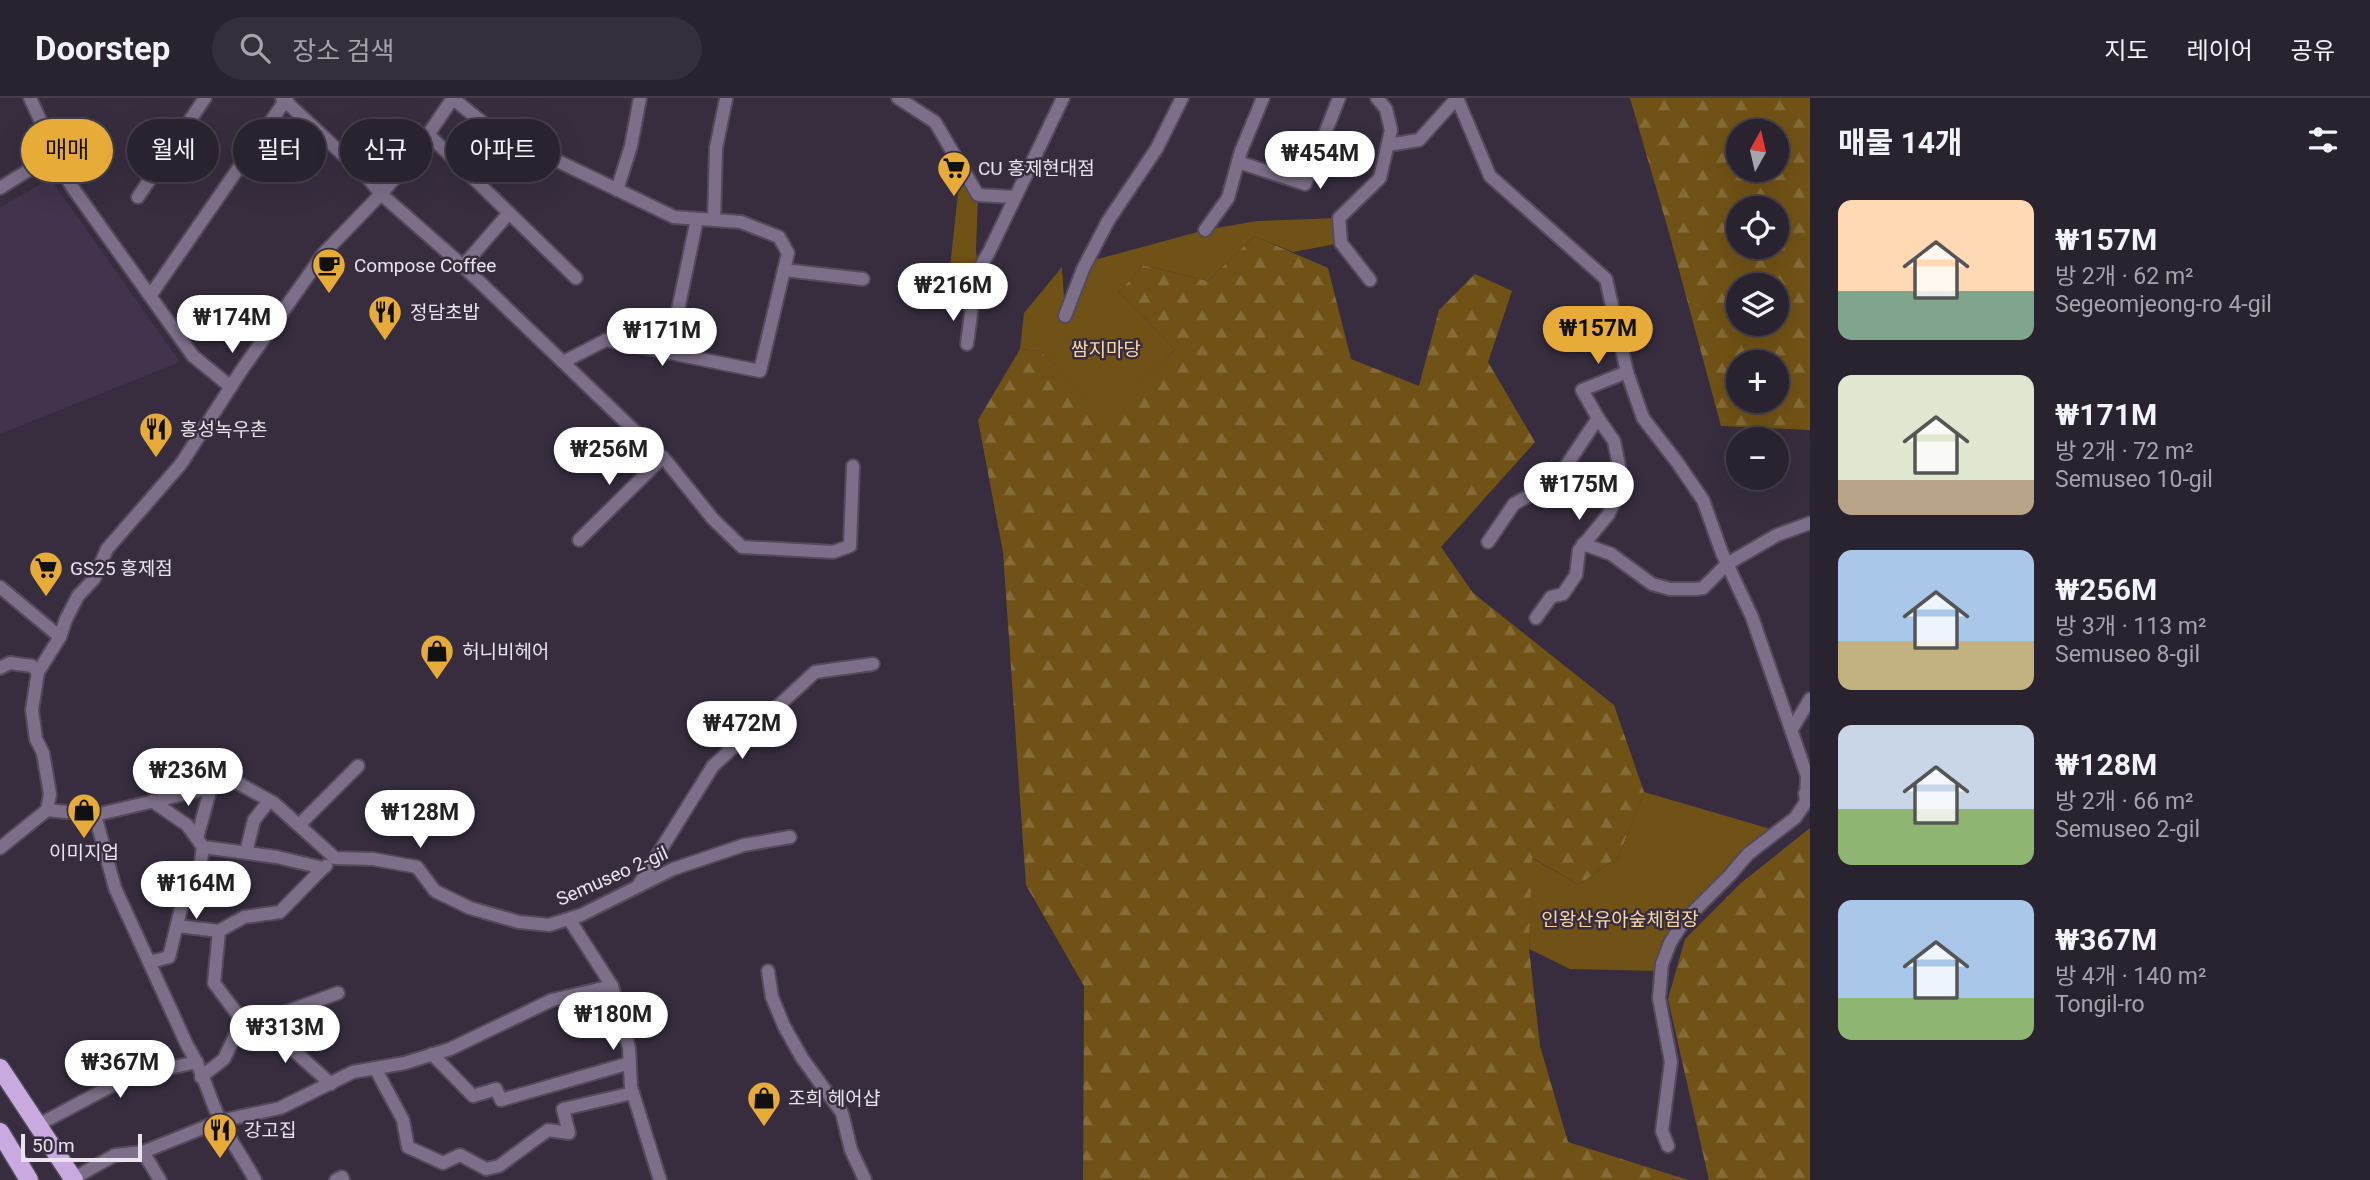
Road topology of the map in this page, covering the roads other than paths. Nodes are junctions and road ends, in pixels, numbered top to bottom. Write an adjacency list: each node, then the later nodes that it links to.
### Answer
1 (30, 98): 14 (street)
2 (205, 98): 25 (street)
3 (452, 98): 15 (street); 23 (street)
4 (640, 98): 23 (street)
5 (898, 98): 26 (street)
6 (1063, 98): 26 (street)
7 (1182, 98): 41 (street)
8 (1263, 98): 18 (street)
9 (1339, 98): 18 (street)
10 (1377, 98): 17 (street)
11 (1457, 98): 17 (street); 45 (street)
12 (285, 99): 24 (street); 39 (street)
13 (726, 99): 29 (street)
14 (40, 119)
15 (432, 128)
16 (432, 138): 27 (street)
17 (1388, 145): 38 (street)
18 (1238, 162): 30 (street)
19 (21, 175): 22 (street)
20 (69, 182): 39 (street)
21 (392, 182): 24 (street)
22 (0, 188)
23 (617, 190): 28 (street)
24 (381, 194): 33 (street); 46 (street)
25 (138, 197)
26 (1015, 197): 32 (street)
27 (509, 213): 33 (street); 36 (street)
28 (697, 219): 29 (street); 43 (street)
29 (713, 220): 35 (street)
30 (1205, 230)
31 (976, 250): 32 (street)
32 (989, 252): 34 (street)
33 (463, 266): 44 (street)
34 (979, 269)
35 (784, 270): 37 (street); 43 (street)
36 (576, 278)
37 (863, 279)
38 (1370, 280)
39 (150, 296): 46 (street)
40 (972, 306): 42 (street)
41 (1065, 316)
42 (967, 344)
43 (669, 353): 44 (street)
44 (563, 362): 48 (street)
45 (1627, 372): 47 (street); 54 (street)
46 (231, 387): 57 (street)
47 (1598, 418): 52 (street); 53 (street)
48 (663, 457): 49 (street); 51 (street)
49 (852, 467)
50 (1810, 523): 54 (street)
51 (579, 540)
52 (1488, 542)
53 (1583, 544): 54 (street); 56 (street)
54 (1727, 564): 62 (street)
55 (0, 587): 57 (street)
56 (1536, 618)
57 (60, 637): 60 (street)
58 (873, 664): 76 (street)
59 (0, 668): 60 (street)
60 (38, 672): 67 (street)
61 (1810, 699): 62 (street)
62 (1792, 729): 95 (street)
63 (358, 766): 69 (street)
64 (211, 787): 65 (street); 66 (street); 71 (street)
65 (152, 801): 68 (street); 71 (street)
66 (269, 801): 69 (street); 73 (street)
67 (47, 810): 68 (street); 72 (street)
68 (95, 816): 80 (street)
69 (299, 825): 74 (street)
70 (790, 837): 76 (street, Semuseo 2-gil)
71 (200, 842): 73 (street); 78 (street)
72 (0, 848)
73 (246, 852): 75 (street)
74 (340, 858): 75 (street); 77 (street, Semuseo 2-gil)
75 (323, 868): 79 (street)
76 (638, 886): 77 (street, Semuseo 2-gil)
77 (569, 919): 82 (street)
78 (178, 926): 79 (street); 80 (street)
79 (219, 931): 89 (street)
80 (150, 962): 85 (street)
81 (768, 971): 104 (street)
82 (612, 986): 84 (street); 86 (street)
83 (338, 993): 90 (street)
84 (432, 1054): 86 (street); 88 (street)
85 (197, 1062): 89 (street); 93 (street)
86 (630, 1063): 91 (street)
87 (0, 1068): 93 (main road)
88 (375, 1068): 90 (street); 91 (street)
89 (201, 1077): 92 (street)
90 (331, 1084): 92 (street)
91 (633, 1093): 103 (street)
92 (220, 1121): 96 (street); 100 (street)
93 (38, 1125): 97 (main road)
94 (0, 1132): 98 (main road)
95 (1668, 1146)
96 (143, 1152): 97 (street); 99 (street)
97 (74, 1179)
98 (29, 1180)
99 (160, 1180)
100 (255, 1180)
101 (336, 1180): 102 (street)
102 (343, 1180)
103 (660, 1180)
104 (865, 1180)

